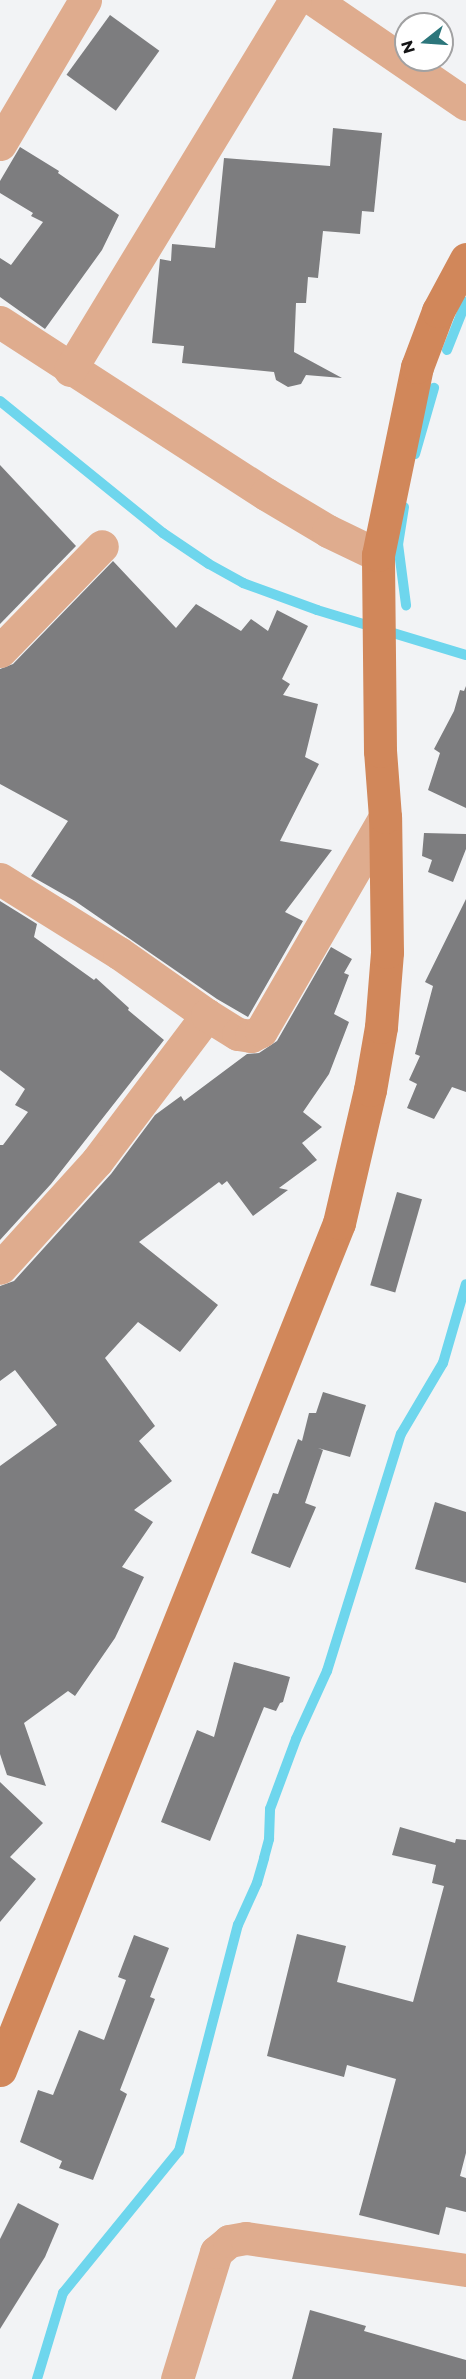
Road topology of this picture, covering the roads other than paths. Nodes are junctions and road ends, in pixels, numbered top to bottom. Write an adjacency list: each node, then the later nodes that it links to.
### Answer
1 (85, 0): 5 (street)
2 (295, 0): 8 (street)
3 (315, 0): 4 (street)
4 (466, 104)
5 (0, 144)
6 (466, 259): 10 (main road)
7 (0, 322): 8 (street)
8 (70, 370): 10 (street)
9 (102, 546): 11 (street)
10 (379, 570): 12 (main road)
11 (0, 651)
12 (385, 817): 14 (street); 16 (main road)
13 (0, 879): 14 (street)
14 (207, 1015): 15 (street)
15 (0, 1268)
16 (0, 2070)
17 (466, 2270): 18 (street)
18 (177, 2379)

